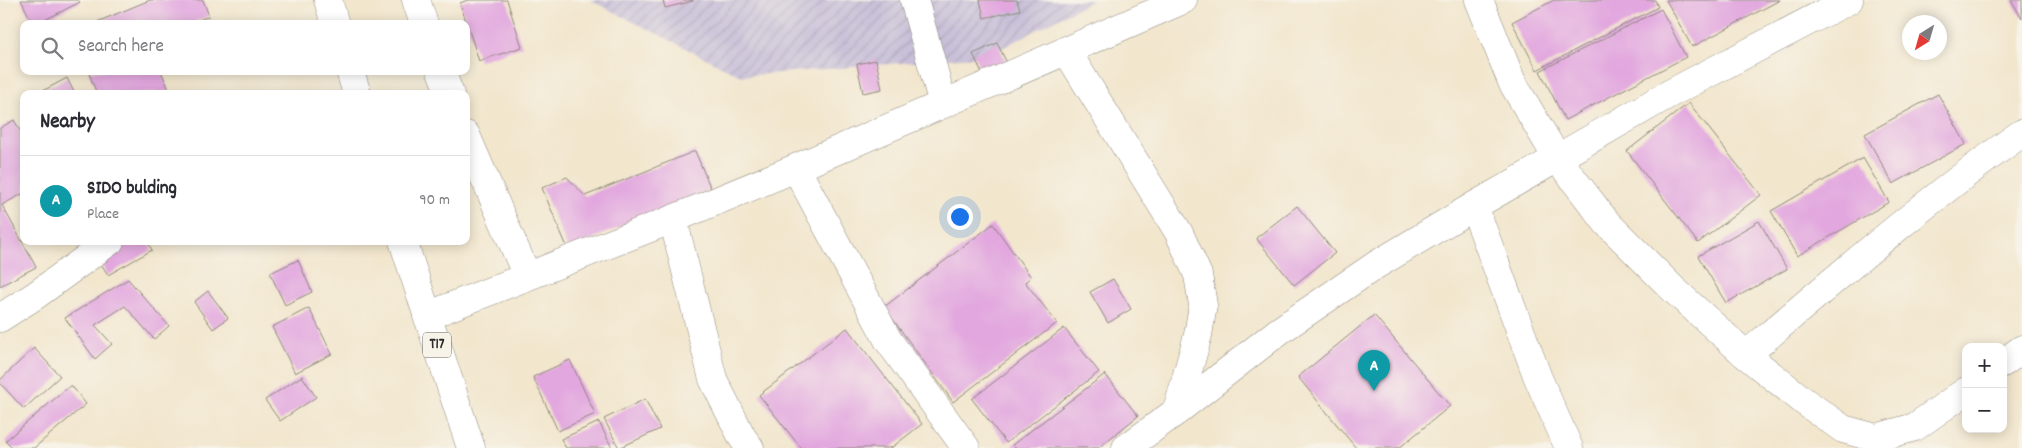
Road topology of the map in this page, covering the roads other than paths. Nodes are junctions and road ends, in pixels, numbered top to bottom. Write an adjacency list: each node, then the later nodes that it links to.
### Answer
1 (328, 0): 7 (street)
2 (416, 0): 8 (street)
3 (914, 0): 14 (street)
4 (1182, 0): 9 (street)
5 (1479, 0): 17 (street)
6 (1849, 0): 17 (street)
7 (334, 20)
8 (423, 20)
9 (1066, 50): 14 (street); 30 (street)
10 (351, 75): 12 (street)
11 (443, 75): 13 (street)
12 (356, 90)
13 (448, 90)
14 (943, 104): 18 (street)
15 (2022, 133): 27 (street)
16 (470, 144): 23 (street)
17 (1557, 158): 19 (street); 27 (street)
18 (796, 168): 20 (street); 34 (street)
19 (1474, 206): 30 (street); 36 (street)
20 (673, 219): 23 (street); 33 (street)
21 (105, 245): 25 (street)
22 (405, 245): 24 (street, T17)
23 (527, 276): 24 (street)
24 (427, 316): 32 (street, T17)
25 (0, 318)
26 (2022, 350): 28 (street)
27 (1746, 355): 31 (street)
28 (2007, 360)
29 (1962, 394): 31 (street)
30 (1177, 411): 35 (street)
31 (1836, 439)
32 (471, 448)
33 (750, 448)
34 (966, 448)
35 (1126, 448)
36 (1569, 448)

